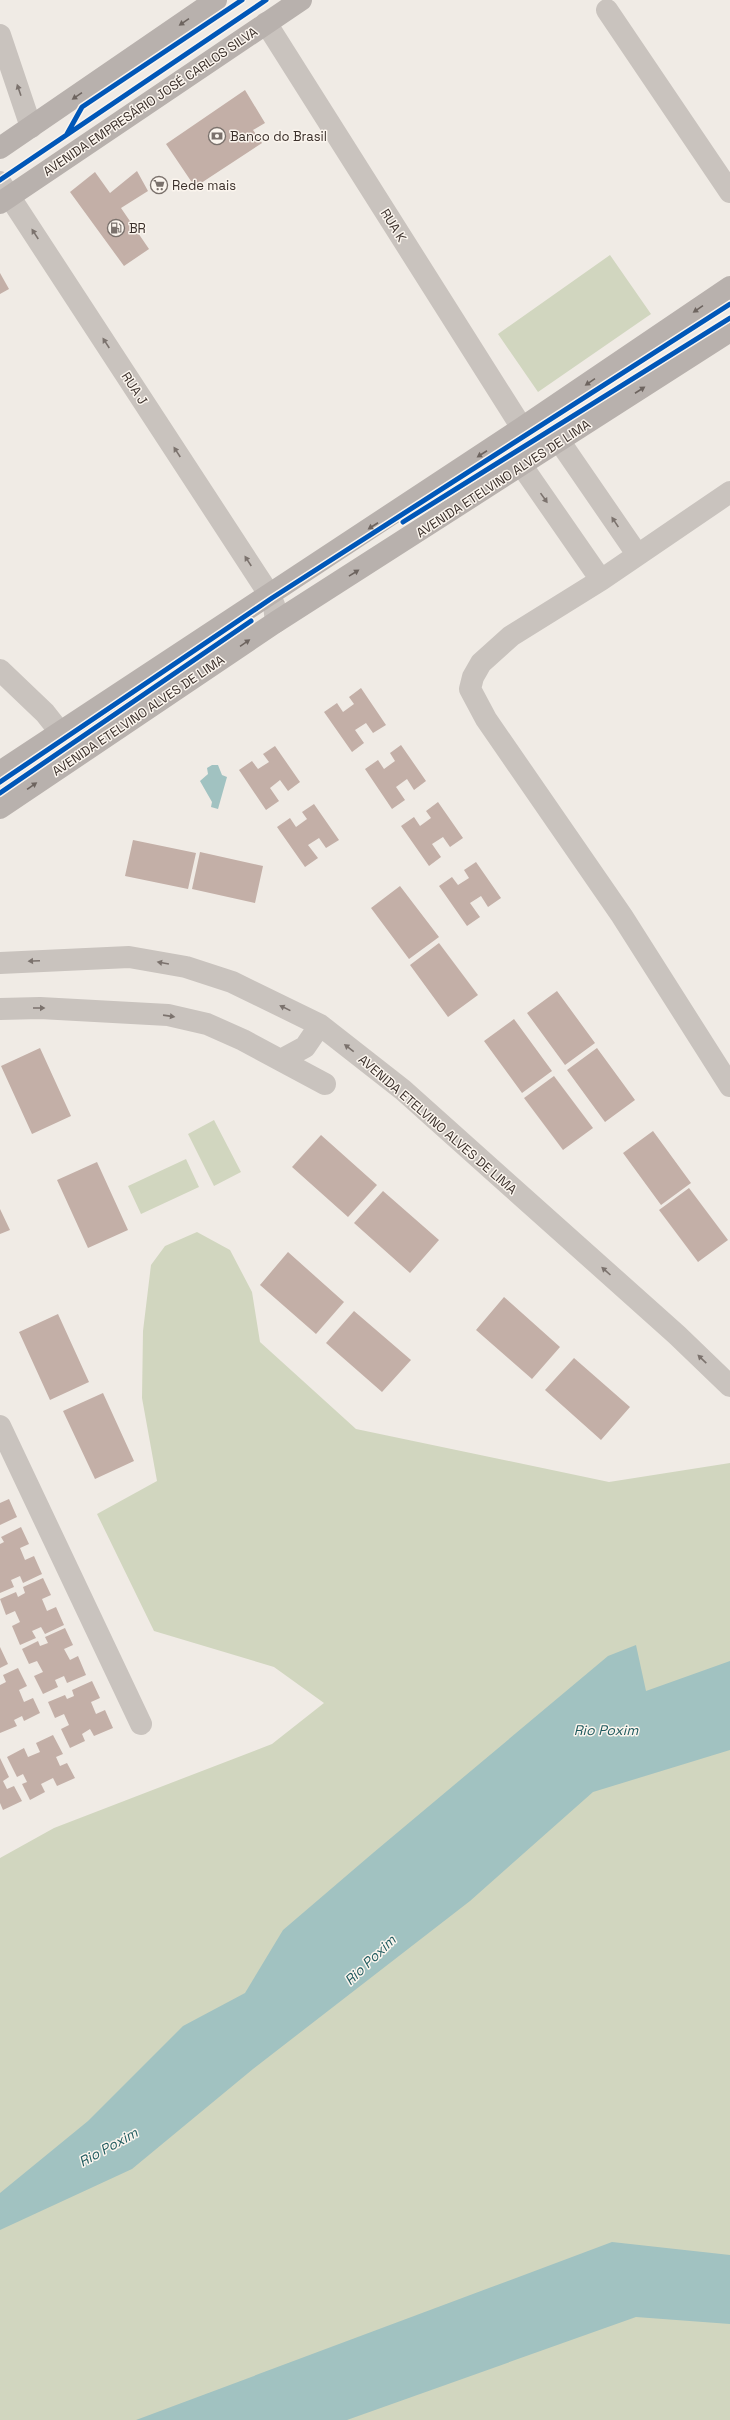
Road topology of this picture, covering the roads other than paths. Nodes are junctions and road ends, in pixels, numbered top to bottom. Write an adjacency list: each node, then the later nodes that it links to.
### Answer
1 (216, 0): 6 (main road, one-way to 6)
2 (301, 0): 4 (main road, AVENIDA EMPRESÁRIO JOSÉ CARLOS SILVA)
3 (607, 10): 8 (street)
4 (266, 23): 9 (main road, AVENIDA EMPRESÁRIO JOSÉ CARLOS SILVA); 12 (street, RUA K)
5 (0, 35): 6 (street, one-way to 5)
6 (31, 127): 7 (main road)
7 (1, 144)
8 (730, 192)
9 (3, 194): 18 (street, RUA J, one-way to 9)
10 (730, 287): 12 (main road, one-way to 12)
11 (730, 331): 13 (main road, AVENIDA ETELVINO ALVES DE LIMA, one-way to 11)
12 (522, 428): 18 (main road, one-way to 18)
13 (560, 442): 14 (main road, AVENIDA ETELVINO ALVES DE LIMA); 16 (street, one-way to 13)
14 (522, 466): 17 (street, one-way to 17); 19 (main road, AVENIDA ETELVINO ALVES DE LIMA, one-way to 14)
15 (730, 492): 16 (street)
16 (637, 554): 17 (street)
17 (601, 580): 29 (street)
18 (269, 594): 19 (street); 21 (main road)
19 (276, 622): 23 (main road, AVENIDA ETELVINO ALVES DE LIMA, one-way to 19)
20 (0, 670): 21 (street)
21 (60, 732): 22 (main road)
22 (2, 767)
23 (0, 808)
24 (0, 963): 26 (street, AVENIDA ETELVINO ALVES DE LIMA, one-way to 24)
25 (0, 1009): 27 (street, one-way to 27)
26 (320, 1025): 27 (street); 30 (street, AVENIDA ETELVINO ALVES DE LIMA, one-way to 26)
27 (281, 1060): 28 (street)
28 (326, 1084)
29 (730, 1086)
30 (730, 1386)
31 (0, 1426): 32 (street)
32 (142, 1724)

